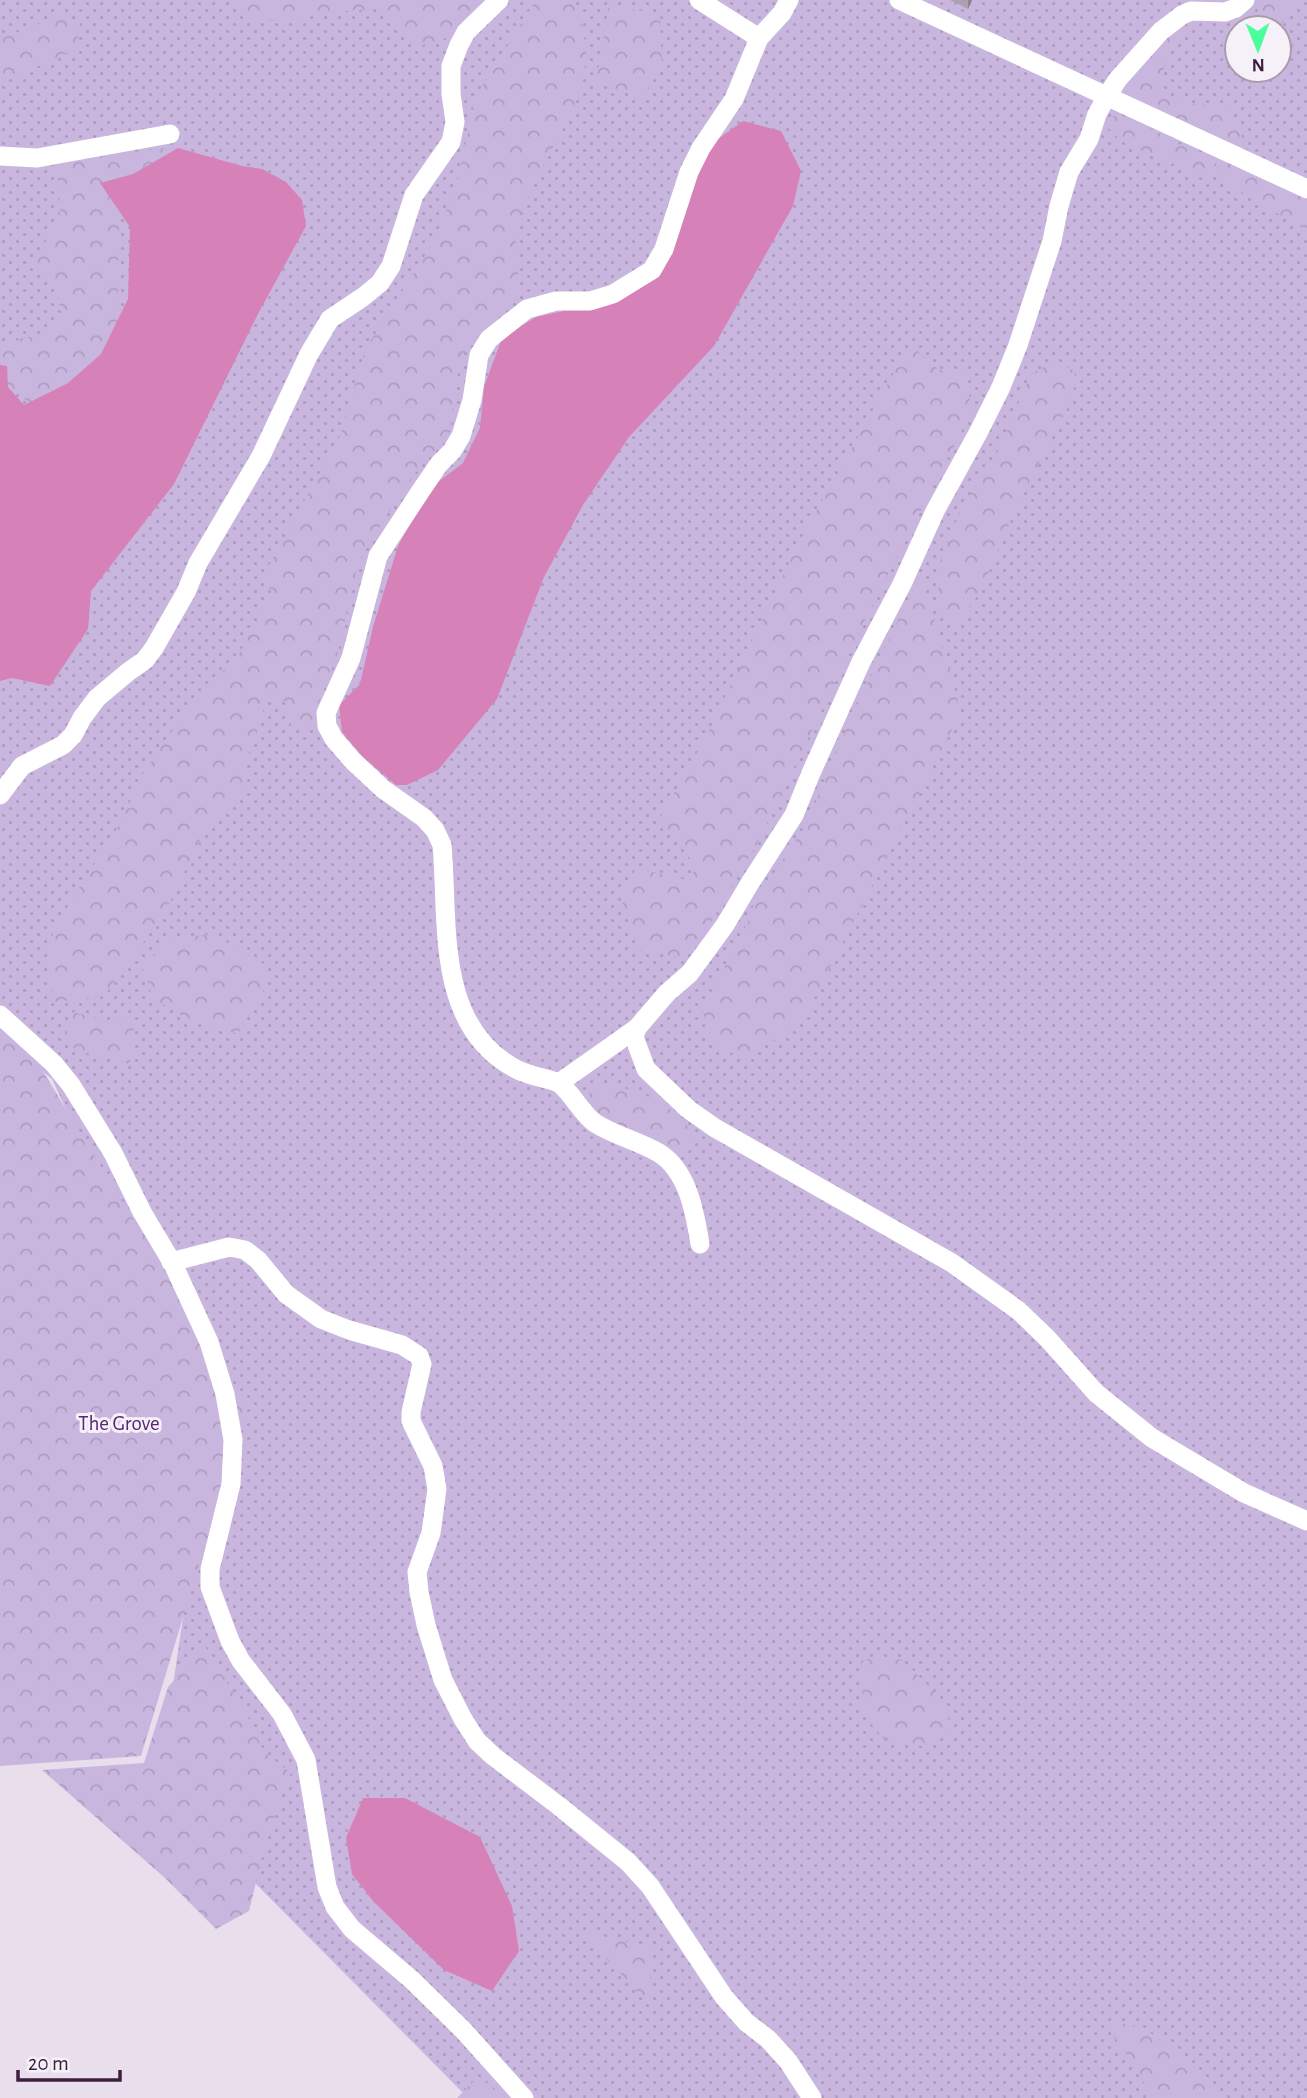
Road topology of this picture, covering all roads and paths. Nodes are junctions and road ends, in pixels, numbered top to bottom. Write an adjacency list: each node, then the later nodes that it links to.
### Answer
1 (499, 0): 11 (lane)
2 (699, 0): 6 (lane)
3 (789, 0): 6 (lane)
4 (899, 0): 7 (lane)
5 (1245, 0): 7 (lane)
6 (759, 38): 14 (lane)
7 (1107, 96): 10 (lane); 13 (lane)
8 (170, 134): 9 (lane)
9 (0, 156)
10 (1307, 190)
11 (0, 795)
12 (0, 1015): 16 (lane)
13 (637, 1028): 14 (lane); 17 (lane)
14 (559, 1083): 15 (lane)
15 (700, 1244)
16 (171, 1262): 18 (lane); 19 (lane)
17 (1307, 1521)
18 (524, 2098)
19 (811, 2098)

